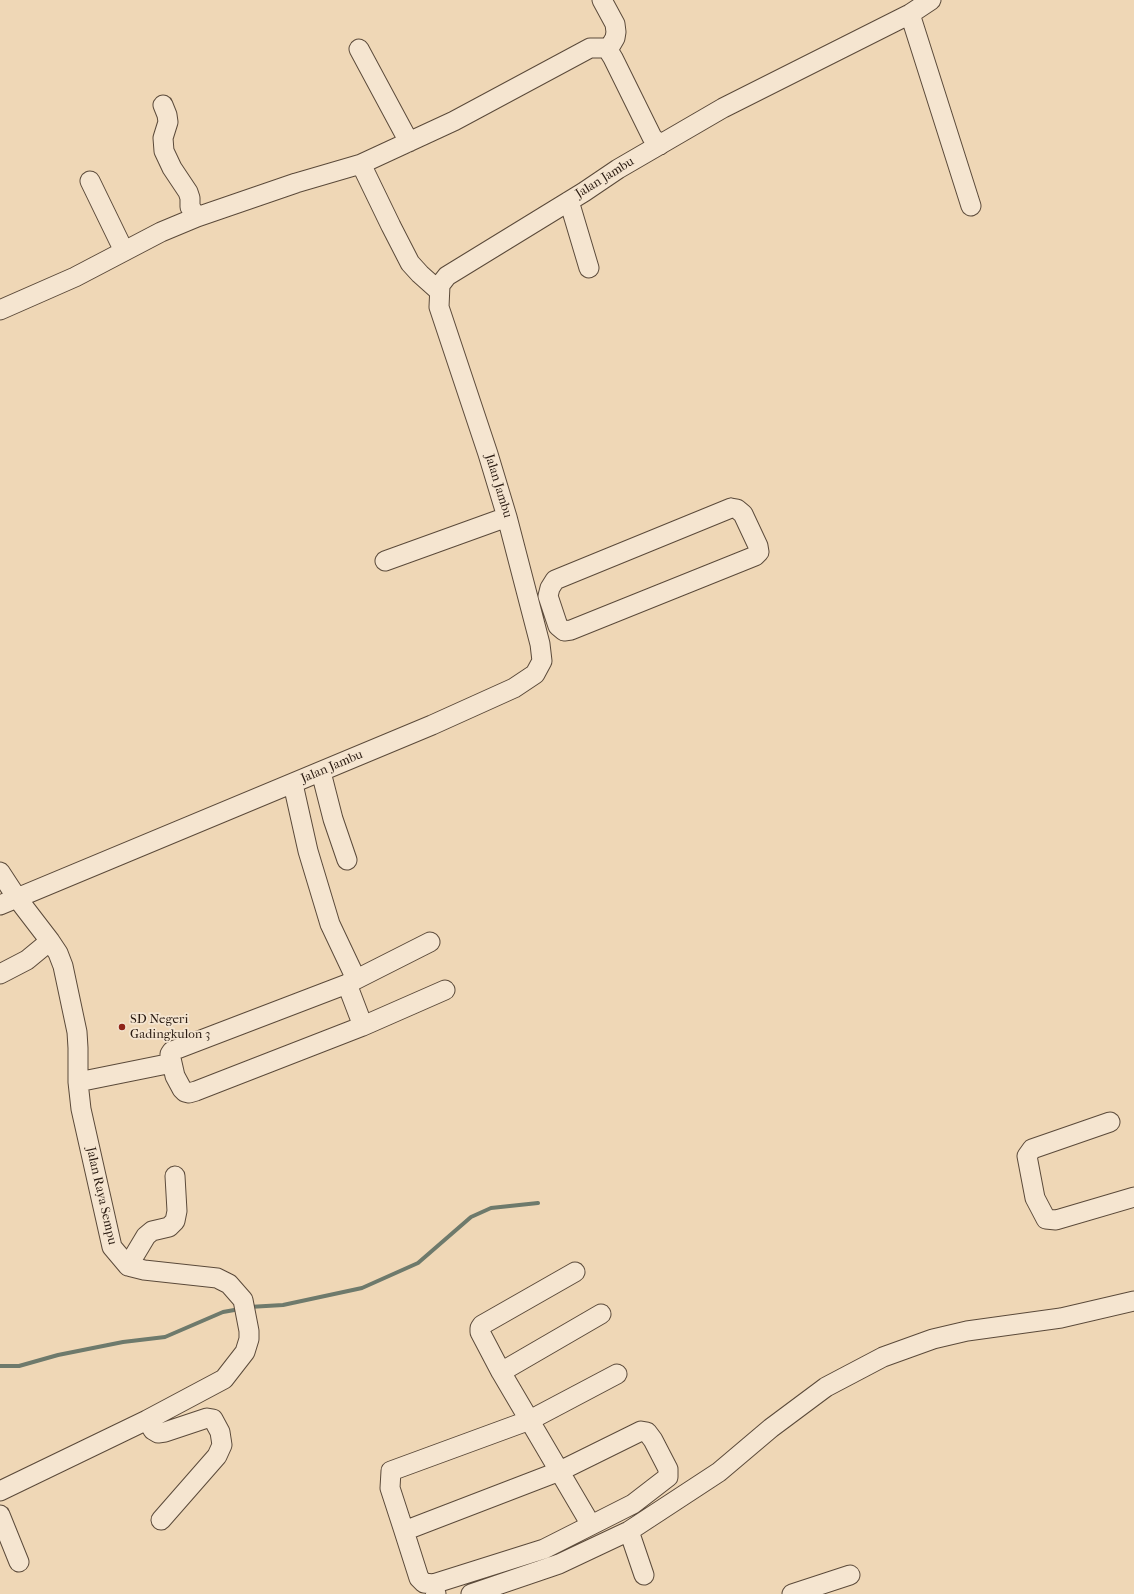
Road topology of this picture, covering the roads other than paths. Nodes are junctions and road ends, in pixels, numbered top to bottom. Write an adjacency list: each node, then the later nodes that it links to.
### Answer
1 (602, 0): 5 (street)
2 (931, 0): 3 (street, Jalan Jambu)
3 (910, 14): 8 (street, Jalan Jambu); 12 (street)
4 (359, 49): 7 (street)
5 (608, 50): 7 (street); 8 (street)
6 (163, 105): 13 (street)
7 (409, 142): 9 (street)
8 (660, 145): 11 (street, Jalan Jambu)
9 (361, 164): 13 (street); 16 (street)
10 (90, 181): 14 (street)
11 (569, 201): 15 (street); 16 (street, Jalan Jambu)
12 (970, 206)
13 (197, 216): 14 (street)
14 (124, 251): 17 (street)
15 (589, 268)
16 (439, 291): 18 (street, Jalan Jambu)
17 (0, 310)
18 (507, 517): 19 (street); 21 (street, Jalan Jambu)
19 (385, 561)
20 (548, 596): 20 (street); 21 (street)
21 (530, 602): 22 (street, Jalan Jambu)
22 (321, 772): 23 (street, Jalan Jambu); 24 (street)
23 (293, 784): 26 (street, Jalan Jambu); 30 (street)
24 (348, 860)
25 (0, 872): 26 (street, Jalan Raya Sempu)
26 (8, 902): 27 (street, Jalan Raya Sempu)
27 (50, 941): 29 (street); 34 (street, Jalan Raya Sempu)
28 (430, 942): 30 (street)
29 (0, 974)
30 (352, 981): 32 (street); 33 (street)
31 (445, 990): 32 (street)
32 (364, 1026): 33 (street)
33 (172, 1063): 34 (street)
34 (78, 1082): 38 (street, Jalan Raya Sempu)
35 (1110, 1122): 37 (street)
36 (175, 1176): 38 (street)
37 (1134, 1197)
38 (128, 1266): 44 (street)
39 (575, 1272): 42 (street)
40 (1134, 1301): 52 (street)
41 (600, 1314): 42 (street)
42 (501, 1372): 45 (street)
43 (617, 1374): 45 (street)
44 (147, 1420): 47 (street); 49 (street)
45 (530, 1420): 46 (street); 51 (street)
46 (560, 1472): 50 (street); 50 (street); 51 (street)
47 (0, 1491)
48 (0, 1515): 53 (street)
49 (161, 1520)
50 (591, 1525): 56 (street)
51 (404, 1531): 56 (street)
52 (629, 1531): 54 (street); 57 (street)
53 (19, 1562)
54 (644, 1575)
55 (850, 1575): 58 (street)
56 (435, 1589)
57 (471, 1594)
58 (792, 1594)

